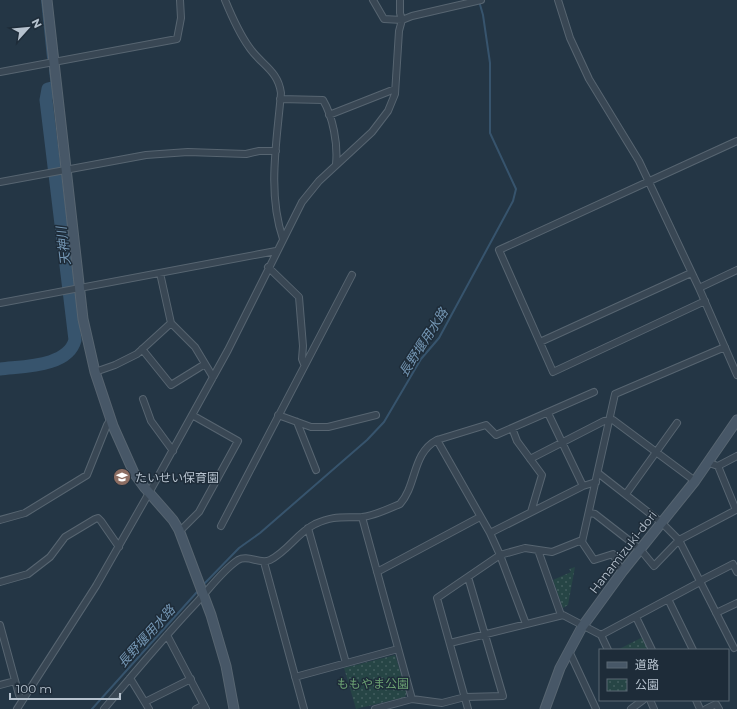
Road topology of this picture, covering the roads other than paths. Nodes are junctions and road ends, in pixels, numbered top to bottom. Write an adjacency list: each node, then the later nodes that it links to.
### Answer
1 (47, 0): 9 (street)
2 (180, 0): 9 (street)
3 (224, 0): 12 (street)
4 (373, 0): 8 (street)
5 (400, 0): 8 (street)
6 (481, 0): 8 (street)
7 (558, 0): 18 (street)
8 (402, 20): 11 (street)
9 (54, 63): 10 (street); 17 (street)
10 (0, 72)
11 (395, 89): 13 (street); 16 (street)
12 (280, 99): 13 (street); 15 (street)
13 (329, 115): 16 (street)
14 (737, 141): 18 (street)
15 (276, 151): 17 (street); 20 (street)
16 (336, 164): 20 (street)
17 (63, 170): 19 (street); 28 (street)
18 (649, 181): 25 (street); 32 (street)
19 (0, 182)
20 (283, 239): 21 (street)
21 (276, 251): 22 (street); 24 (street)
22 (268, 267): 36 (street); 39 (street)
23 (737, 270): 27 (street)
24 (160, 273): 28 (street); 31 (street)
25 (692, 273): 27 (street); 32 (street)
26 (352, 275): 36 (street)
27 (699, 288): 29 (street)
28 (77, 289): 30 (street); 37 (street)
29 (705, 301): 32 (street); 33 (street)
30 (0, 303)
31 (171, 323): 34 (street); 35 (street)
32 (540, 342)
33 (725, 347): 38 (street); 47 (street)
34 (142, 349): 35 (street); 37 (street)
35 (205, 364): 39 (street)
36 (304, 364): 45 (street)
37 (95, 372): 46 (street)
38 (737, 375)
39 (213, 378): 44 (street)
40 (594, 392): 42 (street)
41 (143, 399): 54 (street)
42 (548, 413): 51 (street); 53 (street)
43 (376, 414): 49 (street)
44 (192, 415): 54 (street); 74 (street)
45 (278, 415): 49 (street); 72 (street)
46 (111, 419): 64 (street); 70 (street)
47 (610, 420): 53 (street); 55 (street); 60 (street)
48 (737, 420): 58 (street, Hanamizuki-dori)
49 (297, 422): 59 (street)
50 (677, 423): 55 (street)
51 (512, 428): 52 (street); 57 (street)
52 (437, 440): 68 (street); 69 (street)
53 (562, 442): 57 (street); 63 (street)
54 (173, 450): 64 (street)
55 (656, 452): 62 (street); 65 (street)
56 (737, 456): 58 (street)
57 (530, 459): 66 (street)
58 (713, 464): 62 (street, Hanamizuki-dori); 77 (street)
59 (316, 470)
60 (598, 473): 61 (street); 65 (street)
61 (596, 482): 63 (street); 67 (street)
62 (695, 482): 71 (street, Hanamizuki-dori)
63 (583, 486): 66 (street)
64 (149, 493): 74 (street); 78 (street)
65 (626, 494): 71 (street)
66 (531, 512): 75 (street)
67 (590, 513): 76 (street); 79 (street)
68 (362, 517): 73 (street); 83 (street)
69 (480, 518): 75 (street); 83 (street)
70 (0, 520)
71 (662, 523): 77 (street); 79 (street, Hanamizuki-dori)
72 (221, 526)
73 (308, 528): 82 (street); 109 (street)
74 (179, 532): 89 (street)
75 (490, 533): 81 (street)
76 (582, 540): 80 (street); 84 (street)
77 (679, 540): 79 (street); 88 (street)
78 (119, 547): 87 (street); 117 (street)
79 (640, 549): 84 (street, Hanamizuki-dori)
80 (538, 550): 81 (street); 93 (street)
81 (500, 555): 86 (street); 95 (street)
82 (264, 562): 89 (street); 110 (street)
83 (377, 572): 103 (street)
84 (622, 572): 97 (street, Hanamizuki-dori)
85 (737, 572): 88 (street)
86 (468, 577): 100 (street); 102 (street)
87 (0, 582)
88 (700, 582): 90 (street); 92 (street)
89 (204, 594): 99 (street); 124 (street)
90 (668, 599): 94 (street); 106 (street)
91 (737, 602): 92 (street)
92 (716, 613): 107 (street)
93 (561, 615): 95 (street); 97 (street)
94 (636, 617): 101 (street); 105 (street)
95 (526, 624): 100 (street)
96 (0, 625): 98 (street)
97 (583, 626): 101 (street); 108 (street, Hanamizuki-dori)
98 (1, 633): 113 (street)
99 (167, 635): 111 (street); 112 (street)
100 (485, 635): 102 (street); 115 (street)
101 (601, 635): 104 (street)
102 (450, 643): 115 (street)
103 (398, 649): 109 (street); 116 (street)
104 (608, 649)
105 (652, 649)
106 (693, 649)
107 (733, 649)
108 (569, 651): 128 (street, Hanamizuki-dori); 129 (street)
109 (346, 664): 110 (street)
110 (295, 677): 125 (street)
111 (130, 678): 118 (street); 121 (street)
112 (190, 678): 118 (street); 119 (street)
113 (15, 681): 114 (street); 117 (street)
114 (0, 685)
115 (465, 697): 116 (street); 127 (street)
116 (412, 699): 126 (street)
117 (22, 700): 120 (street)
118 (145, 702): 122 (street)
119 (205, 707): 123 (street)
120 (17, 709)
121 (104, 709)
122 (149, 709)
123 (196, 709)
124 (232, 709)
125 (304, 709)
126 (377, 709)
127 (468, 709)
128 (545, 709)
129 (596, 709)
130 (706, 709): 131 (street)
131 (719, 709)

